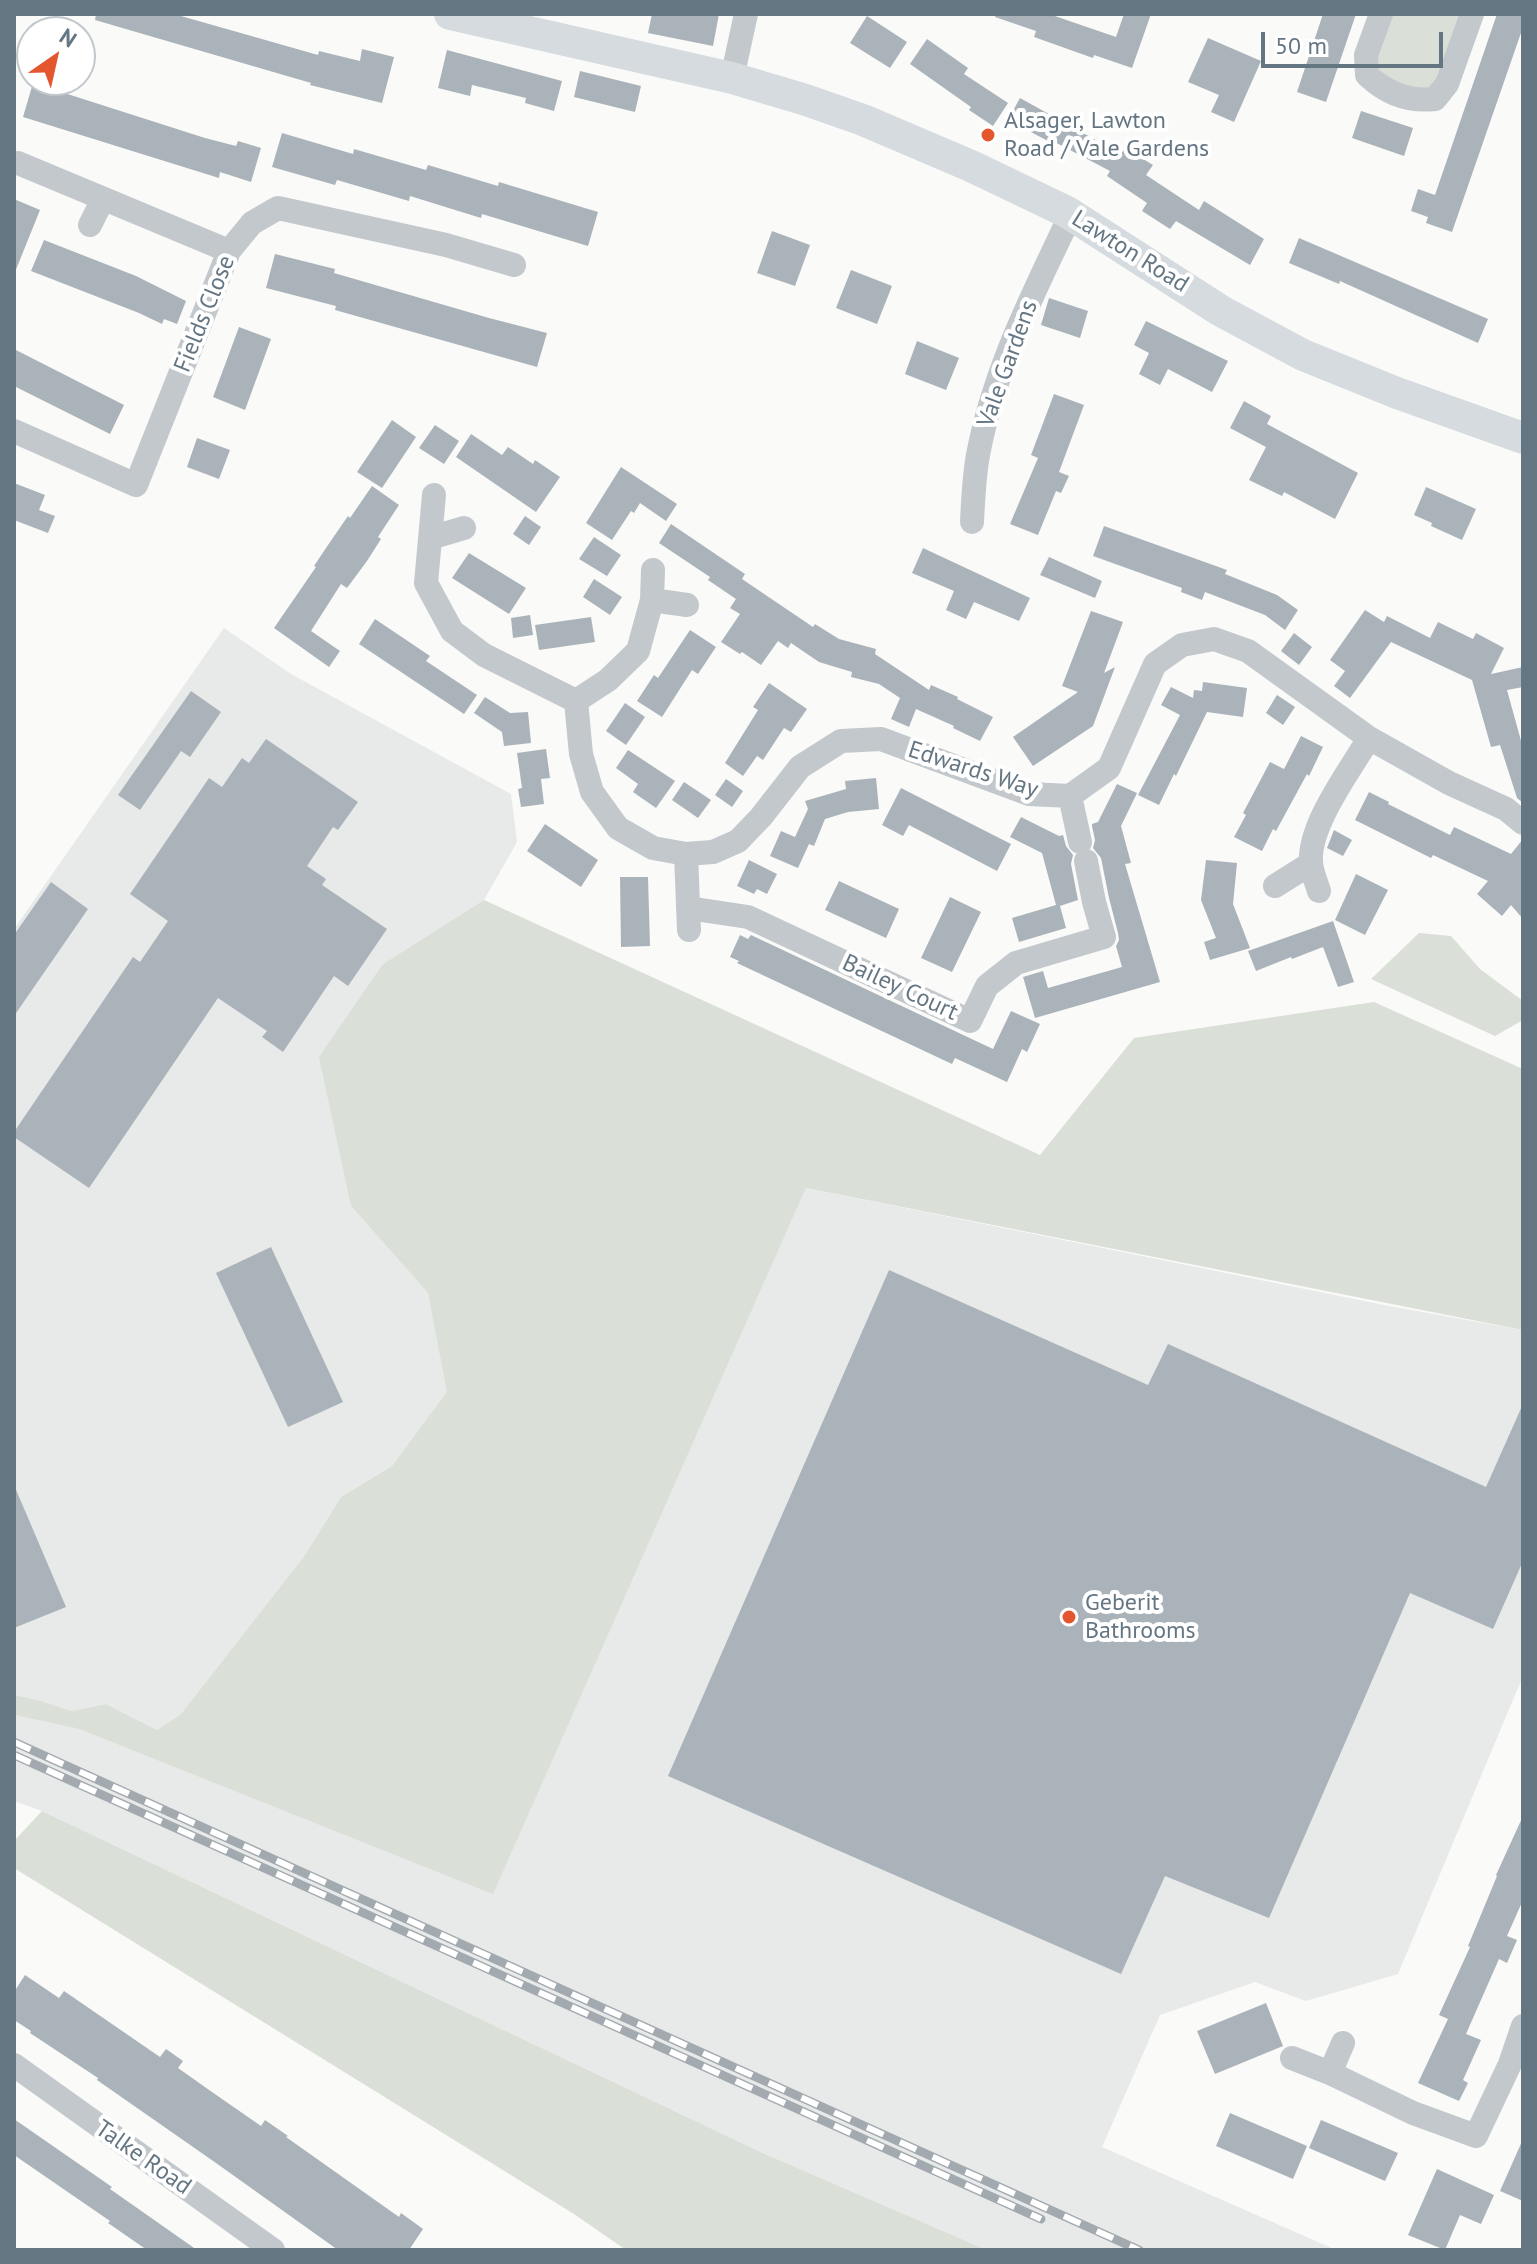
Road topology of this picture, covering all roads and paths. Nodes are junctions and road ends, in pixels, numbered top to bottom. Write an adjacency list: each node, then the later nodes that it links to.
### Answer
1 (450, 14): 5 (main road, Lawton Road)
2 (746, 14): 5 (street)
3 (1381, 14): 4 (street)
4 (1472, 14)
5 (732, 78): 8 (main road, Lawton Road)
6 (18, 163): 7 (street)
7 (103, 199): 9 (street); 10 (street)
8 (1071, 214): 13 (main road, Lawton Road); 15 (street, Vale Gardens)
9 (90, 225)
10 (229, 251): 11 (street, Fields Close); 12 (street, Fields Close)
11 (514, 265)
12 (14, 431)
13 (1523, 438)
14 (434, 495): 17 (street)
15 (972, 522)
16 (464, 528): 17 (street)
17 (430, 538): 21 (street)
18 (653, 570): 19 (street)
19 (652, 600): 20 (street); 21 (street)
20 (687, 605)
21 (576, 701): 25 (street, Edwards Way)
22 (1369, 738): 23 (street, Edwards Way); 24 (street, Edwards Way); 26 (street)
23 (1070, 796): 25 (street, Edwards Way); 25 (street, Bailey Court)
24 (1523, 823)
25 (686, 854)
26 (1310, 864): 27 (street); 28 (street)
27 (1275, 886)
28 (1319, 891)
29 (1523, 2026): 33 (street)
30 (1343, 2043): 33 (street)
31 (1292, 2058): 33 (street)
32 (14, 2065): 34 (street, Talke Road)
33 (1330, 2073)
34 (273, 2250)

